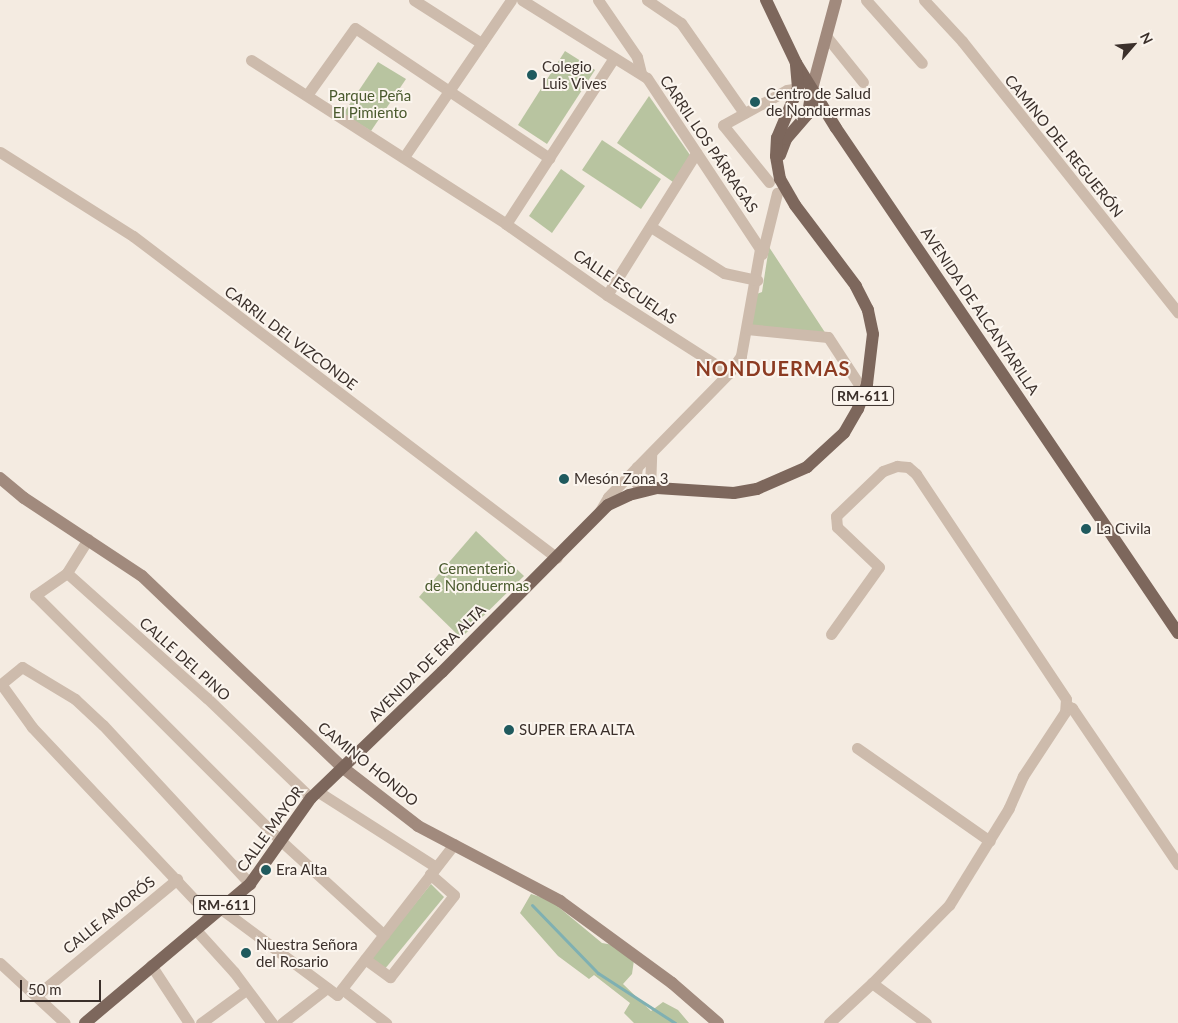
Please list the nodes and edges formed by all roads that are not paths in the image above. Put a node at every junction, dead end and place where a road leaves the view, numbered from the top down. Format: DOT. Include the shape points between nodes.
graph roads {
  1 [pos="414,0"];
  2 [pos="511,0"];
  3 [pos="522,0"];
  4 [pos="598,0"];
  5 [pos="647,0"];
  6 [pos="766,0"];
  7 [pos="836,0"];
  8 [pos="866,0"];
  9 [pos="924,0"];
  10 [pos="826,36"];
  11 [pos="481,43"];
  12 [pos="614,58"];
  13 [pos="251,60"];
  14 [pos="922,62"];
  15 [pos="796,63"];
  16 [pos="641,73"];
  17 [pos="863,82"];
  18 [pos="798,88"];
  19 [pos="812,89"];
  20 [pos="449,91"];
  21 [pos="307,95"];
  22 [pos="791,104"];
  23 [pos="744,112"];
  24 [pos="805,119"];
  25 [pos="836,128"];
  26 [pos="0,152"];
  27 [pos="696,152"];
  28 [pos="404,157"];
  29 [pos="549,158"];
  30 [pos="779,170"];
  31 [pos="770,182"];
  32 [pos="777,193"];
  33 [pos="506,224"];
  34 [pos="651,227"];
  35 [pos="761,258"];
  36 [pos="757,280"];
  37 [pos="607,295"];
  38 [pos="1178,313"];
  39 [pos="747,329"];
  40 [pos="729,373"];
  41 [pos="858,383"];
  42 [pos="651,454"];
  43 [pos="637,467"];
  44 [pos="0,478"];
  45 [pos="646,490"];
  46 [pos="599,513"];
  47 [pos="88,539"];
  48 [pos="557,558"];
  49 [pos="67,573"];
  50 [pos="1178,633"];
  51 [pos="831,634"];
  52 [pos="1066,705"];
  53 [pos="857,748"];
  54 [pos="342,767"];
  55 [pos="314,794"];
  56 [pos="280,840"];
  57 [pos="990,841"];
  58 [pos="454,844"];
  59 [pos="1178,864"];
  60 [pos="433,870"];
  61 [pos="177,879"];
  62 [pos="250,884"];
  63 [pos="215,912"];
  64 [pos="195,928"];
  65 [pos="384,935"];
  66 [pos="365,959"];
  67 [pos="0,963"];
  68 [pos="151,965"];
  69 [pos="872,984"];
  70 [pos="327,988"];
  71 [pos="342,989"];
  72 [pos="246,990"];
  73 [pos="37,995"];
  74 [pos="65,1023"];
  75 [pos="85,1023"];
  76 [pos="189,1023"];
  77 [pos="201,1023"];
  78 [pos="272,1023"];
  79 [pos="282,1023"];
  80 [pos="386,1023"];
  81 [pos="718,1023"];
  82 [pos="829,1023"];
  83 [pos="926,1023"];
  1 -- 11 [label="street"];
  2 -- 11 [label="street"];
  3 -- 12 [label="street, CARRIL LOS PÁRRAGAS"];
  4 -- 16 [label="street" via="637,57"];
  5 -- 23 [label="street" via="682,23"];
  6 -- 15 [label="main road, AVENIDA DE ALCANTARILLA"];
  7 -- 10 [label="main road"];
  8 -- 14 [label="street"];
  9 -- 38 [label="street, CAMINO DEL REGUERÓN" via="962,42"];
  10 -- 17 [label="street"];
  10 -- 19 [label="main road"];
  11 -- 20 [label="street"];
  12 -- 16 [label="street, CARRIL LOS PÁRRAGAS"];
  12 -- 29 [label="street"];
  13 -- 21 [label="street, CALLE ESCUELAS"];
  15 -- 18 [label="main road, AVENIDA DE ERA ALTA / RM-611"];
  15 -- 19 [label="main road, AVENIDA DE ALCANTARILLA"];
  16 -- 27 [label="street, CARRIL LOS PÁRRAGAS"];
  18 -- 22 [label="main road, AVENIDA DE ERA ALTA / RM-611"];
  18 -- 23 [label="street" via="787,90"];
  19 -- 22 [label="main road"];
  19 -- 24 [label="main road"];
  19 -- 25 [label="main road, AVENIDA DE ALCANTARILLA"];
  20 -- 21 [label="street" via="355,28"];
  20 -- 28 [label="street"];
  20 -- 29 [label="street"];
  21 -- 28 [label="street, CALLE ESCUELAS"];
  22 -- 24 [label="street" via="794,116"];
  22 -- 30 [label="main road, AVENIDA DE ERA ALTA / RM-611" via="777,138"];
  23 -- 31 [label="street" via="723,125"];
  24 -- 25 [label="main road" via="819,118"];
  24 -- 30 [label="main road" via="786,139"];
  25 -- 50 [label="main road, AVENIDA DE ALCANTARILLA"];
  26 -- 48 [label="street, CARRIL DEL VIZCONDE" via="133,236"];
  27 -- 34 [label="street"];
  27 -- 35 [label="street, CARRIL LOS PÁRRAGAS" via="758,242"];
  28 -- 33 [label="street, CALLE ESCUELAS"];
  29 -- 33 [label="street"];
  30 -- 45 [label="main road, AVENIDA DE ERA ALTA / RM-611" via="785,190 852,279 868,310 874,349 858,409 844,433 824,454 772,484 734,493"];
  32 -- 35 [label="street"];
  33 -- 37 [label="street, CALLE ESCUELAS"];
  34 -- 36 [label="street" via="724,272"];
  34 -- 37 [label="street"];
  35 -- 36 [label="street, CARRIL LOS PÁRRAGAS"];
  36 -- 39 [label="street, CARRIL LOS PÁRRAGAS"];
  37 -- 40 [label="street, CALLE ESCUELAS"];
  39 -- 40 [label="street, CARRIL LOS PÁRRAGAS" via="741,356"];
  39 -- 41 [label="street" via="828,337"];
  40 -- 42 [label="street, CARRIL LOS PÁRRAGAS"];
  42 -- 43 [label="street, CARRIL LOS PÁRRAGAS"];
  42 -- 45 [label="street"];
  43 -- 45 [label="street" via="635,480"];
  43 -- 46 [label="street, CARRIL LOS PÁRRAGAS" via="608,498"];
  44 -- 47 [label="main road, CAMINO HONDO" via="24,498"];
  45 -- 46 [label="main road, AVENIDA DE ERA ALTA / RM-611" via="616,500"];
  46 -- 48 [label="main road, AVENIDA DE ERA ALTA / RM-611"];
  47 -- 49 [label="street"];
  47 -- 54 [label="main road, CAMINO HONDO" via="142,576"];
  48 -- 54 [label="main road, AVENIDA DE ERA ALTA / RM-611"];
  49 -- 55 [label="street, CALLE DEL PINO"];
  49 -- 56 [label="street" via="35,595"];
  51 -- 52 [label="street" via="879,567 837,527 836,516 883,471 891,466 908,468 916,474 1062,689"];
  52 -- 57 [label="street" via="1059,723 1022,776"];
  52 -- 59 [label="street" via="1072,708"];
  53 -- 57 [label="street"];
  54 -- 55 [label="main road, CALLE MAYOR / RM-611"];
  54 -- 58 [label="main road, CAMINO HONDO" via="418,826"];
  55 -- 56 [label="main road, CALLE MAYOR / RM-611"];
  55 -- 60 [label="street, CALLE DEL PINO"];
  56 -- 62 [label="main road, CALLE MAYOR / RM-611"];
  56 -- 65 [label="street"];
  57 -- 69 [label="street" via="949,905"];
  58 -- 60 [label="street"];
  58 -- 81 [label="main road, CAMINO HONDO" via="560,901 672,983"];
  60 -- 65 [label="street"];
  60 -- 66 [label="street, CALLE DEL PINO" via="454,895 390,977"];
  61 -- 62 [label="street" via="27,721 1,684 22,667 75,699"];
  61 -- 63 [label="street"];
  61 -- 73 [label="street, CALLE AMORÓS"];
  62 -- 63 [label="main road, CALLE MAYOR / RM-611"];
  63 -- 64 [label="main road, CALLE MAYOR / RM-611"];
  63 -- 70 [label="street"];
  64 -- 68 [label="main road, CALLE MAYOR / RM-611"];
  64 -- 72 [label="street"];
  65 -- 66 [label="street"];
  66 -- 71 [label="street"];
  67 -- 73 [label="street"];
  68 -- 75 [label="main road, CALLE MAYOR / RM-611"];
  68 -- 76 [label="street"];
  69 -- 82 [label="street"];
  69 -- 83 [label="street"];
  70 -- 71 [label="street" via="337,995"];
  70 -- 79 [label="street"];
  71 -- 80 [label="street"];
  72 -- 77 [label="street"];
  72 -- 78 [label="street"];
  73 -- 74 [label="street"];
}
